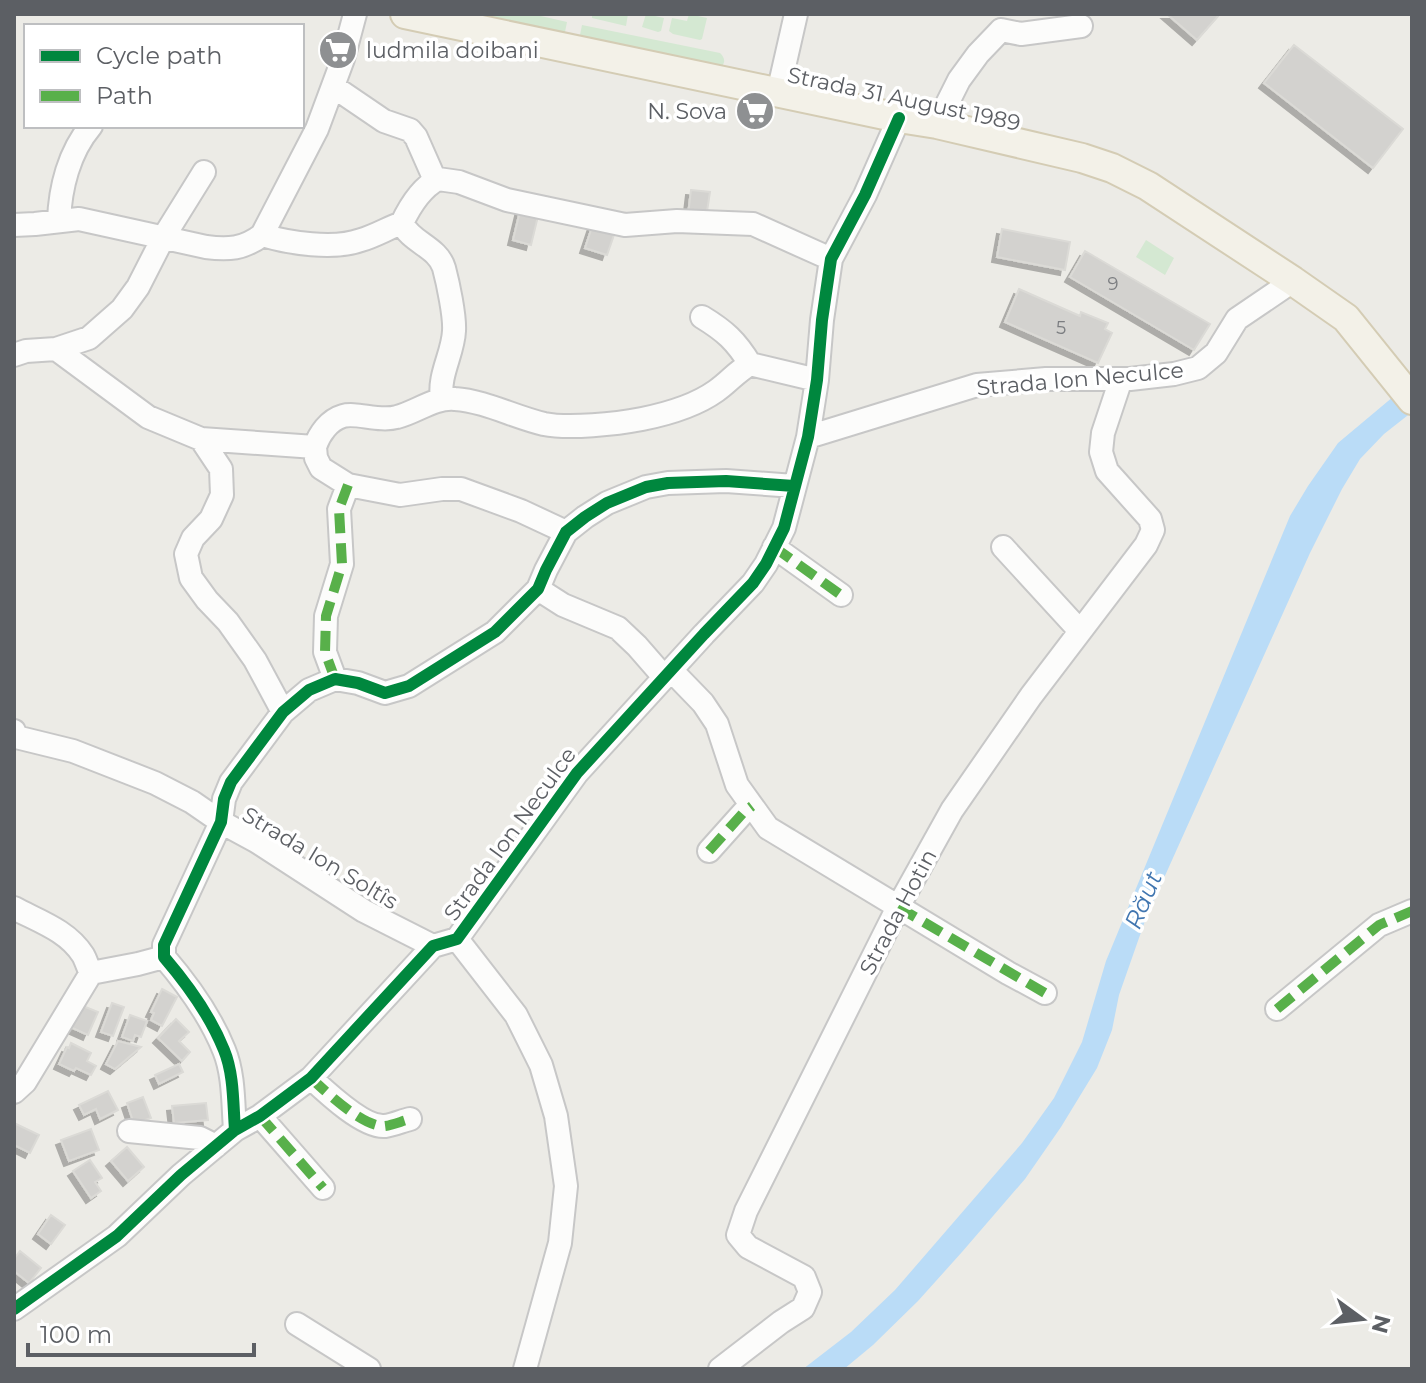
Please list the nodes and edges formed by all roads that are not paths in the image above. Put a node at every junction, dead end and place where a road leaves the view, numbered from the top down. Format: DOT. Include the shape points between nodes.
graph roads {
  1 [pos="355,14"];
  2 [pos="405,14"];
  3 [pos="796,14"];
  4 [pos="440,18"];
  5 [pos="999,22"];
  6 [pos="1081,26"];
  7 [pos="334,87"];
  8 [pos="778,93"];
  9 [pos="899,118"];
  10 [pos="937,124"];
  11 [pos="90,128"];
  12 [pos="204,172"];
  13 [pos="435,180"];
  14 [pos="59,221"];
  15 [pos="402,223"];
  16 [pos="14,225"];
  17 [pos="262,235"];
  18 [pos="163,238"];
  19 [pos="831,259"];
  20 [pos="1293,281"];
  21 [pos="702,317"];
  22 [pos="56,349"];
  23 [pos="14,355"];
  24 [pos="750,364"];
  25 [pos="1121,379"];
  26 [pos="817,380"];
  27 [pos="442,399"];
  28 [pos="1412,400"];
  29 [pos="808,437"];
  30 [pos="201,439"];
  31 [pos="315,447"];
  32 [pos="348,485"];
  33 [pos="794,486"];
  34 [pos="566,532"];
  35 [pos="774,547"];
  36 [pos="1003,547"];
  37 [pos="538,589"];
  38 [pos="841,595"];
  39 [pos="1080,631"];
  40 [pos="668,674"];
  41 [pos="335,679"];
  42 [pos="283,712"];
  43 [pos="15,737"];
  44 [pos="752,806"];
  45 [pos="221,822"];
  46 [pos="709,851"];
  47 [pos="898,907"];
  48 [pos="14,908"];
  49 [pos="1412,911"];
  50 [pos="457,939"];
  51 [pos="433,946"];
  52 [pos="164,957"];
  53 [pos="91,973"];
  54 [pos="1045,993"];
  55 [pos="1277,1009"];
  56 [pos="311,1078"];
  57 [pos="14,1092"];
  58 [pos="260,1116"];
  59 [pos="410,1119"];
  60 [pos="235,1130"];
  61 [pos="129,1131"];
  62 [pos="216,1146"];
  63 [pos="323,1188"];
  64 [pos="14,1309"];
  65 [pos="297,1324"];
  66 [pos="369,1369"];
  67 [pos="525,1369"];
  68 [pos="720,1369"];
  1 -- 7 [label="street"];
  2 -- 4 [label="main road, Strada 31 August 1989"];
  3 -- 8 [label="street, Strada 31 August 1989"];
  4 -- 8 [label="main road, Strada 31 August 1989"];
  5 -- 6 [label="street" via="1021,34"];
  5 -- 10 [label="street, Strada 31 August 1989" via="959,80"];
  7 -- 13 [label="street" via="384,121 410,130"];
  7 -- 17 [label="street"];
  8 -- 9 [label="main road, Strada 31 August 1989"];
  9 -- 10 [label="main road, Strada 31 August 1989"];
  9 -- 19 [label="street"];
  10 -- 20 [label="main road, Strada 31 August 1989" via="1112,168"];
  11 -- 14 [label="street" via="64,180"];
  12 -- 18 [label="street"];
  13 -- 15 [label="street"];
  13 -- 19 [label="street" via="625,225 753,224"];
  14 -- 16 [label="street"];
  14 -- 18 [label="street" via="79,219"];
  15 -- 17 [label="street" via="348,244"];
  15 -- 27 [label="street" via="443,264 454,331"];
  17 -- 18 [label="street" via="227,250"];
  18 -- 22 [label="street" via="122,309 89,338"];
  19 -- 26 [label="street"];
  20 -- 25 [label="street, Strada Ion Neculce" via="1237,319 1216,353 1198,368"];
  20 -- 28 [label="main road, Strada 31 August 1989" via="1353,326"];
  21 -- 24 [label="street" via="739,345"];
  22 -- 23 [label="street"];
  22 -- 30 [label="street" via="148,417"];
  24 -- 26 [label="street"];
  24 -- 27 [label="street" via="690,405 616,422 547,424"];
  25 -- 29 [label="street, Strada Ion Neculce" via="977,385"];
  25 -- 39 [label="street, Strada Hotin" via="1101,452 1107,471 1150,519 1153,530"];
  26 -- 29 [label="street"];
  27 -- 31 [label="street" via="379,420 344,415 328,425"];
  29 -- 33 [label="street, Strada Ion Neculce"];
  30 -- 31 [label="street"];
  30 -- 42 [label="street" via="221,469 222,495 186,554 191,578 255,660"];
  31 -- 32 [label="street" via="321,468"];
  32 -- 34 [label="street" via="400,495 461,489"];
  32 -- 41 [label="street" via="339,509 342,564 326,616 325,652"];
  33 -- 34 [label="street" via="726,481 646,487 607,503"];
  33 -- 35 [label="street, Strada Ion Neculce"];
  34 -- 37 [label="street"];
  35 -- 38 [label="street"];
  35 -- 40 [label="street, Strada Ion Neculce" via="753,583"];
  36 -- 39 [label="street"];
  37 -- 40 [label="street" via="618,628"];
  37 -- 41 [label="street" via="495,632 409,686 385,693"];
  39 -- 47 [label="street, Strada Hotin" via="952,810"];
  40 -- 44 [label="street" via="703,703 717,724 737,785"];
  40 -- 50 [label="street, Strada Ion Neculce" via="577,773"];
  41 -- 42 [label="street" via="309,690"];
  42 -- 45 [label="street" via="231,782"];
  43 -- 45 [label="street, Strada Ion Soltîs" via="73,751 155,783"];
  44 -- 46 [label="street"];
  44 -- 47 [label="street" via="768,828"];
  45 -- 51 [label="street, Strada Ion Soltîs" via="364,911"];
  45 -- 52 [label="street" via="167,935"];
  47 -- 54 [label="street"];
  47 -- 68 [label="street, Strada Hotin" via="738,1235 748,1247 804,1277 810,1292 803,1308"];
  48 -- 53 [label="street" via="64,935"];
  49 -- 55 [label="street" via="1379,925"];
  50 -- 51 [label="street, Strada Ion Neculce"];
  50 -- 67 [label="street" via="516,1015 541,1065 556,1116 566,1186 560,1243"];
  51 -- 56 [label="street, Strada Ion Neculce"];
  52 -- 53 [label="street"];
  52 -- 60 [label="street" via="190,988 225,1052"];
  53 -- 57 [label="street"];
  56 -- 58 [label="street, Strada Ion Neculce"];
  56 -- 59 [label="street" via="361,1118 383,1126"];
  58 -- 60 [label="street, Strada Ion Neculce"];
  58 -- 63 [label="street"];
  60 -- 62 [label="street, Strada Ion Neculce"];
  61 -- 62 [label="street" via="200,1138"];
  62 -- 64 [label="street, Strada Ion Neculce" via="117,1236"];
  65 -- 66 [label="street"];
}
